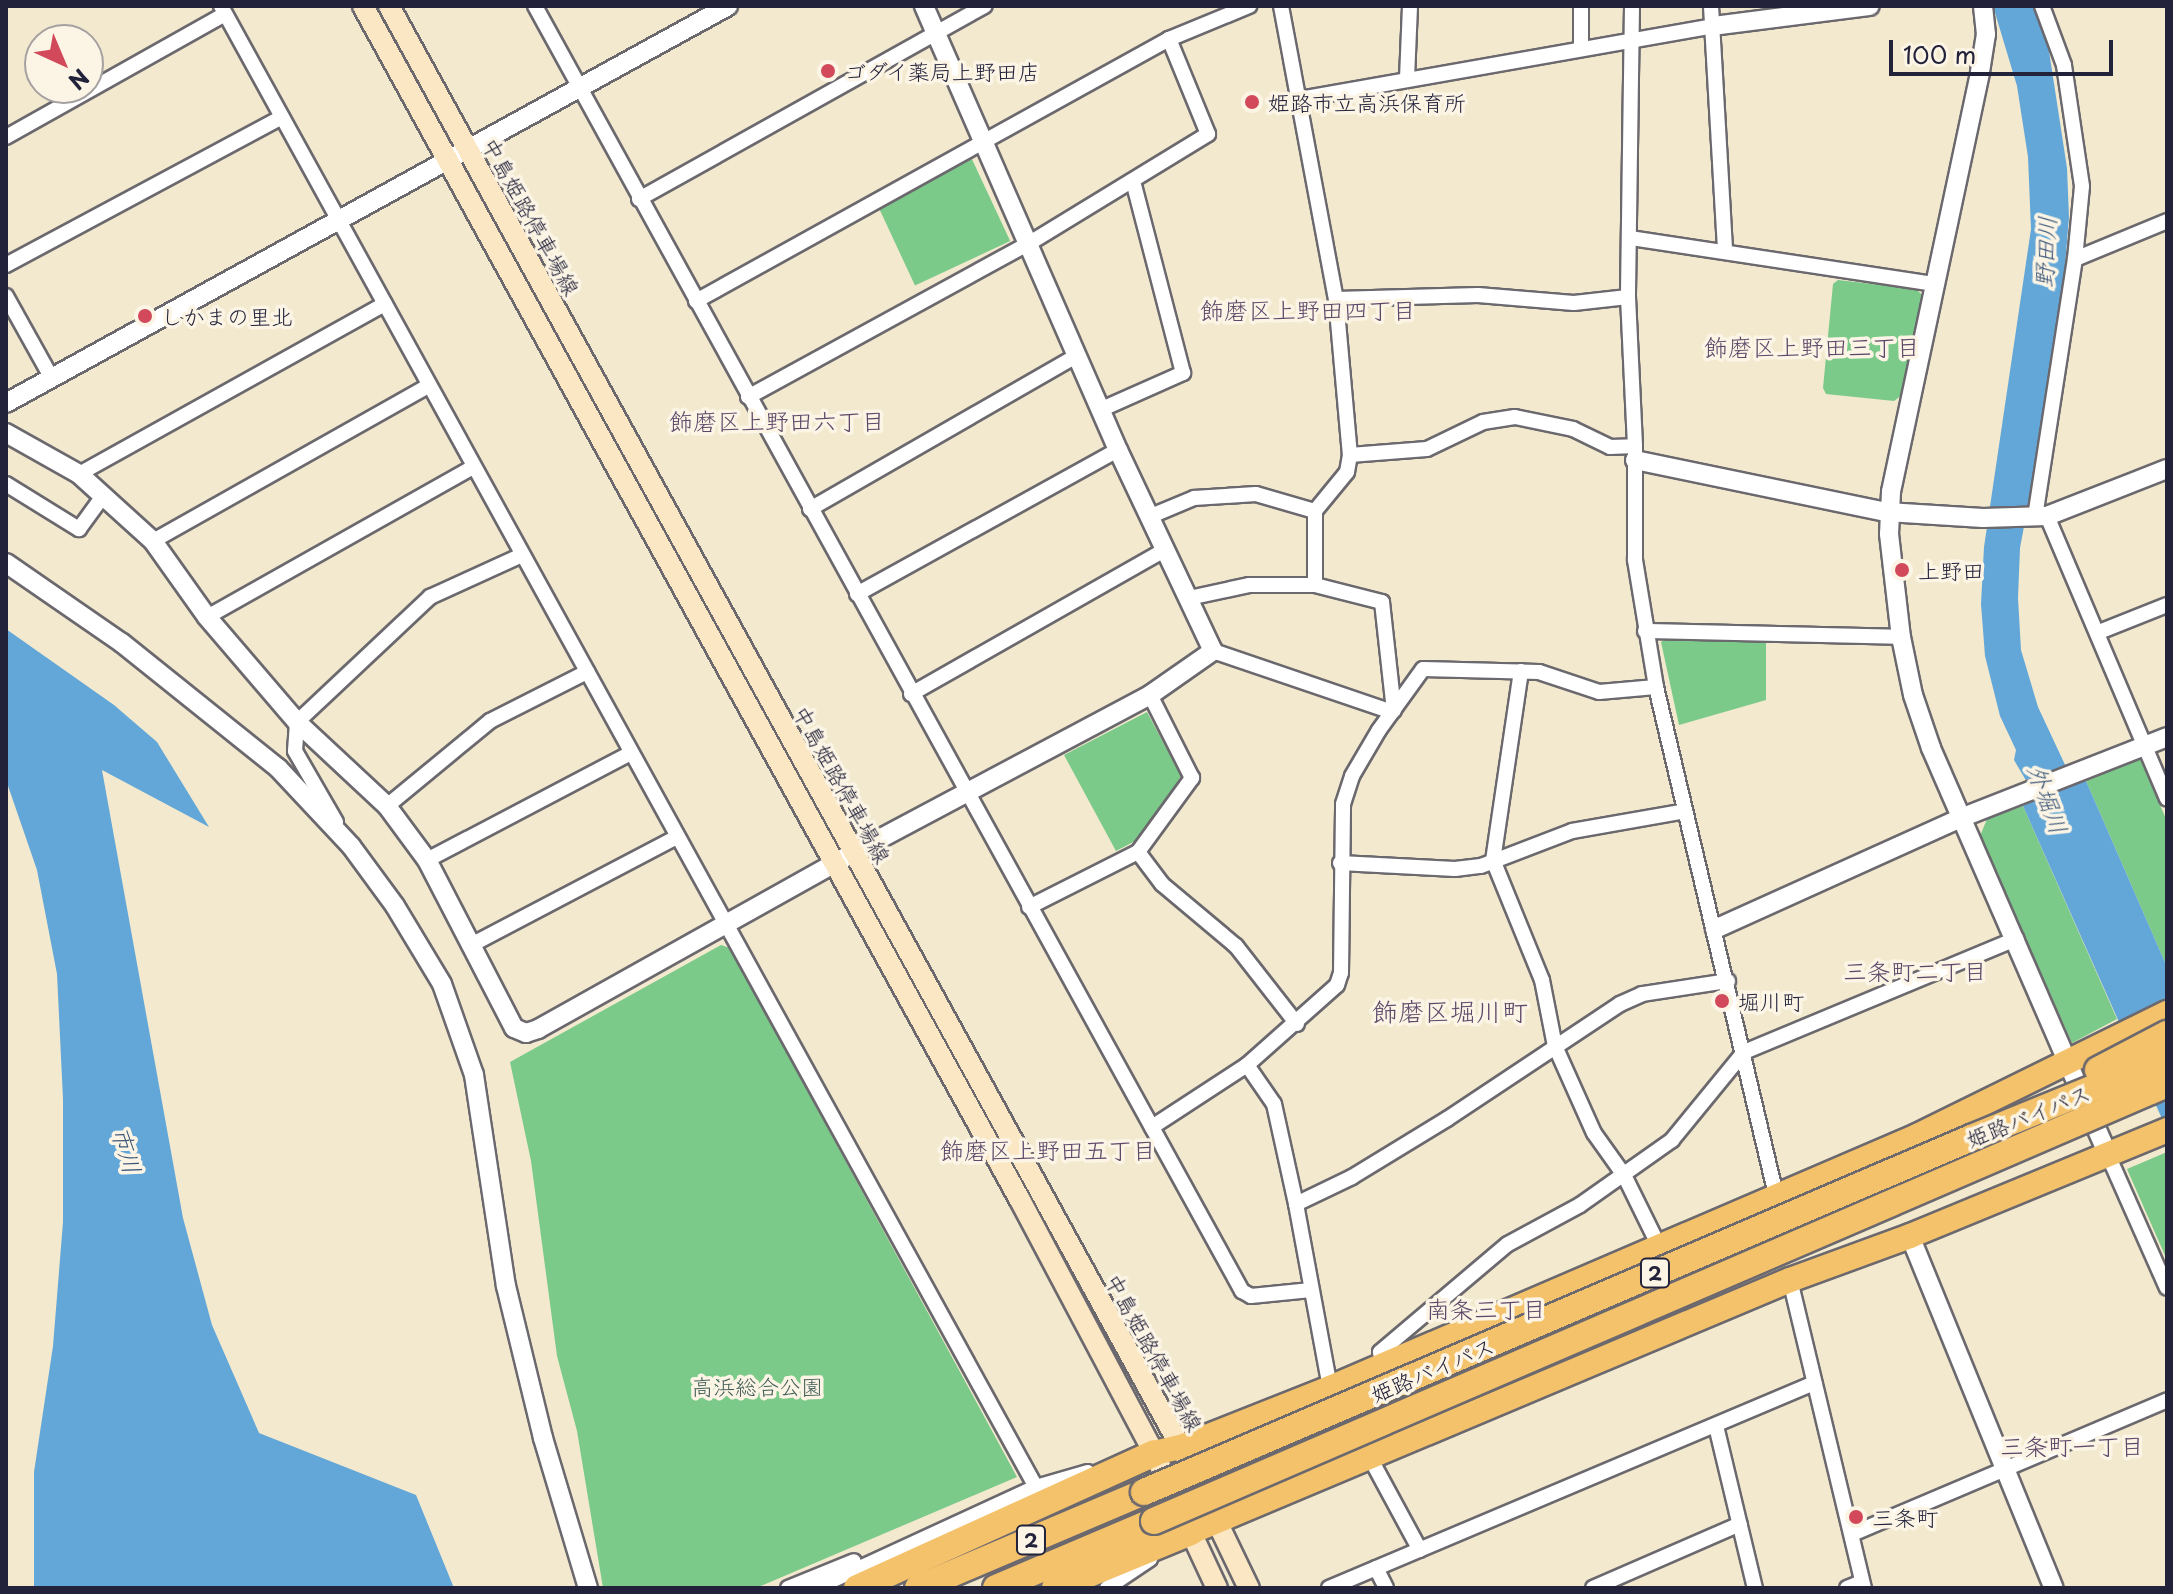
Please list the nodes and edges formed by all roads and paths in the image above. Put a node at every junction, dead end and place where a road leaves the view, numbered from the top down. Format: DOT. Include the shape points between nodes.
graph roads {
  1 [pos="363,6"];
  2 [pos="389,6"];
  3 [pos="535,6"];
  4 [pos="728,6"];
  5 [pos="924,6"];
  6 [pos="985,6"];
  7 [pos="1249,6"];
  8 [pos="1281,6"];
  9 [pos="1410,6"];
  10 [pos="1581,6"];
  11 [pos="1632,6"];
  12 [pos="1711,6"];
  13 [pos="1870,6"];
  14 [pos="1983,6"];
  15 [pos="2042,6"];
  16 [pos="223,10"];
  17 [pos="1713,26"];
  18 [pos="934,34"];
  19 [pos="1169,39"];
  20 [pos="1632,40"];
  21 [pos="1581,48"];
  22 [pos="1407,78"];
  23 [pos="578,86"];
  24 [pos="1300,99"];
  25 [pos="282,117"];
  26 [pos="6,137"];
  27 [pos="981,143"];
  28 [pos="467,148"];
  29 [pos="447,160"];
  30 [pos="1133,181"];
  31 [pos="639,199"];
  32 [pos="338,220"];
  33 [pos="2167,221"];
  34 [pos="1630,238"];
  35 [pos="1028,244"];
  36 [pos="1725,250"];
  37 [pos="2075,259"];
  38 [pos="6,265"];
  39 [pos="1935,284"];
  40 [pos="6,296"];
  41 [pos="1628,297"];
  42 [pos="1336,299"];
  43 [pos="696,301"];
  44 [pos="385,304"];
  45 [pos="1078,355"];
  46 [pos="51,377"];
  47 [pos="428,386"];
  48 [pos="748,397"];
  49 [pos="6,403"];
  50 [pos="1102,409"];
  51 [pos="6,433"];
  52 [pos="1118,450"];
  53 [pos="1635,453"];
  54 [pos="1350,455"];
  55 [pos="473,467"];
  56 [pos="2167,469"];
  57 [pos="79,474"];
  58 [pos="6,484"];
  59 [pos="103,496"];
  60 [pos="810,509"];
  61 [pos="1315,511"];
  62 [pos="1887,512"];
  63 [pos="1151,516"];
  64 [pos="2041,516"];
  65 [pos="153,541"];
  66 [pos="1166,549"];
  67 [pos="522,555"];
  68 [pos="6,563"];
  69 [pos="1315,585"];
  70 [pos="857,594"];
  71 [pos="1189,598"];
  72 [pos="2167,605"];
  73 [pos="207,617"];
  74 [pos="1645,631"];
  75 [pos="2099,632"];
  76 [pos="1901,637"];
  77 [pos="1213,651"];
  78 [pos="1521,671"];
  79 [pos="587,672"];
  80 [pos="1656,687"];
  81 [pos="911,694"];
  82 [pos="1150,695"];
  83 [pos="1393,711"];
  84 [pos="297,722"];
  85 [pos="2167,737"];
  86 [pos="2143,746"];
  87 [pos="631,753"];
  88 [pos="965,794"];
  89 [pos="2167,799"];
  90 [pos="387,806"];
  91 [pos="1685,811"];
  92 [pos="1963,817"];
  93 [pos="677,837"];
  94 [pos="351,846"];
  95 [pos="1138,852"];
  96 [pos="853,853"];
  97 [pos="427,860"];
  98 [pos="1493,860"];
  99 [pos="1340,863"];
  100 [pos="833,867"];
  101 [pos="1029,907"];
  102 [pos="726,925"];
  103 [pos="1715,929"];
  104 [pos="2016,939"];
  105 [pos="473,944"];
  106 [pos="1728,981"];
  107 [pos="2167,1013"];
  108 [pos="1297,1024"];
  109 [pos="2167,1034"];
  110 [pos="1555,1046"];
  111 [pos="1744,1052"];
  112 [pos="2081,1057"];
  113 [pos="2167,1058"];
  114 [pos="1247,1065"];
  115 [pos="2167,1084"];
  116 [pos="2167,1103"];
  117 [pos="2075,1123"];
  118 [pos="1152,1127"];
  119 [pos="2167,1130"];
  120 [pos="1971,1138"];
  121 [pos="2108,1155"];
  122 [pos="1624,1175"];
  123 [pos="1776,1195"];
  124 [pos="1296,1204"];
  125 [pos="1910,1236"];
  126 [pos="1659,1246"];
  127 [pos="1790,1280"];
  128 [pos="2167,1288"];
  129 [pos="1311,1290"];
  130 [pos="1383,1365"];
  131 [pos="1814,1383"];
  132 [pos="1330,1388"];
  133 [pos="2167,1400"];
  134 [pos="1716,1426"];
  135 [pos="1181,1447"];
  136 [pos="1154,1453"];
  137 [pos="1368,1454"];
  138 [pos="2005,1470"];
  139 [pos="1036,1487"];
  140 [pos="1218,1519"];
  141 [pos="963,1523"];
  142 [pos="1740,1524"];
  143 [pos="1191,1532"];
  144 [pos="1852,1534"];
  145 [pos="1420,1550"];
  146 [pos="1376,1568"];
  147 [pos="1863,1585"];
  148 [pos="588,1588"];
  149 [pos="788,1588"];
  150 [pos="816,1588"];
  151 [pos="857,1588"];
  152 [pos="918,1588"];
  153 [pos="996,1588"];
  154 [pos="1055,1588"];
  155 [pos="1107,1588"];
  156 [pos="1217,1588"];
  157 [pos="1249,1588"];
  158 [pos="1329,1588"];
  159 [pos="1386,1588"];
  160 [pos="1593,1588"];
  161 [pos="1755,1588"];
  162 [pos="1847,1588"];
  163 [pos="2054,1588"];
  1 -- 29 [label="main road"];
  2 -- 28 [label="main road, 中島姫路停車場線"];
  3 -- 23 [label="street"];
  4 -- 23 [label="street"];
  5 -- 18 [label="street"];
  6 -- 18 [label="street"];
  7 -- 19 [label="street"];
  8 -- 24 [label="street"];
  9 -- 22 [label="street"];
  10 -- 21 [label="street"];
  11 -- 20 [label="street"];
  12 -- 17 [label="street"];
  13 -- 17 [label="street"];
  14 -- 39 [label="street" via="1986,34 1980,73"];
  15 -- 37 [label="street" via="2064,65 2082,186"];
  16 -- 25 [label="street"];
  16 -- 26 [label="street"];
  17 -- 20 [label="street"];
  17 -- 36 [label="street"];
  18 -- 27 [label="street"];
  18 -- 31 [label="street"];
  19 -- 27 [label="street"];
  19 -- 30 [label="street" via="1208,134"];
  20 -- 21 [label="street"];
  20 -- 34 [label="street"];
  21 -- 22 [label="street"];
  22 -- 24 [label="street"];
  23 -- 28 [label="street"];
  23 -- 31 [label="street"];
  24 -- 42 [label="street"];
  25 -- 32 [label="street"];
  25 -- 38 [label="street"];
  27 -- 35 [label="street"];
  27 -- 43 [label="street"];
  28 -- 29 [label="street"];
  28 -- 96 [label="main road, 中島姫路停車場線"];
  29 -- 32 [label="street"];
  29 -- 100 [label="main road"];
  30 -- 35 [label="street"];
  30 -- 50 [label="street" via="1183,373"];
  31 -- 43 [label="street"];
  32 -- 44 [label="street"];
  32 -- 46 [label="street"];
  33 -- 37 [label="street"];
  34 -- 36 [label="street"];
  34 -- 41 [label="street"];
  35 -- 45 [label="street"];
  35 -- 48 [label="street"];
  36 -- 39 [label="street"];
  37 -- 64 [label="street"];
  39 -- 62 [label="street"];
  40 -- 46 [label="street"];
  41 -- 42 [label="street" via="1574,303 1478,295"];
  41 -- 53 [label="street"];
  42 -- 54 [label="street"];
  43 -- 48 [label="street"];
  44 -- 47 [label="street"];
  44 -- 57 [label="street"];
  45 -- 50 [label="street"];
  45 -- 60 [label="street"];
  46 -- 49 [label="street"];
  47 -- 55 [label="street"];
  47 -- 65 [label="street"];
  48 -- 60 [label="street"];
  50 -- 52 [label="street"];
  51 -- 57 [label="street"];
  52 -- 63 [label="street"];
  52 -- 70 [label="street"];
  53 -- 54 [label="street" via="1573,429 1515,417 1483,422 1427,449"];
  53 -- 62 [label="street"];
  53 -- 74 [label="street" via="1635,560"];
  54 -- 61 [label="street" via="1347,472"];
  55 -- 67 [label="street"];
  55 -- 73 [label="street"];
  56 -- 64 [label="street"];
  57 -- 59 [label="street"];
  58 -- 59 [label="street" via="79,529"];
  59 -- 65 [label="street"];
  60 -- 70 [label="street"];
  61 -- 63 [label="street" via="1256,494 1194,498"];
  61 -- 69 [label="street"];
  62 -- 64 [label="street"];
  62 -- 76 [label="street"];
  63 -- 66 [label="street"];
  64 -- 75 [label="street"];
  65 -- 73 [label="street"];
  66 -- 71 [label="street"];
  66 -- 81 [label="street"];
  67 -- 79 [label="street"];
  67 -- 84 [label="street" via="430,597"];
  68 -- 94 [label="street" via="122,643 278,768"];
  69 -- 71 [label="street" via="1249,585"];
  69 -- 83 [label="street" via="1382,602"];
  70 -- 81 [label="street"];
  71 -- 77 [label="street"];
  72 -- 75 [label="street"];
  73 -- 84 [label="street"];
  74 -- 76 [label="street"];
  74 -- 80 [label="street"];
  75 -- 86 [label="street"];
  76 -- 92 [label="street" via="1931,748"];
  77 -- 82 [label="street"];
  77 -- 83 [label="street"];
  78 -- 80 [label="street" via="1599,692"];
  78 -- 83 [label="street" via="1423,669"];
  78 -- 98 [label="street"];
  79 -- 87 [label="street"];
  79 -- 90 [label="street" via="490,721"];
  80 -- 91 [label="street"];
  81 -- 88 [label="street"];
  82 -- 88 [label="street"];
  82 -- 95 [label="street" via="1192,778"];
  83 -- 99 [label="street" via="1352,776 1343,804"];
  84 -- 90 [label="street"];
  84 -- 94 [label="street" via="295,751"];
  85 -- 86 [label="street"];
  86 -- 89 [label="street"];
  86 -- 92 [label="street"];
  87 -- 93 [label="street"];
  87 -- 97 [label="street"];
  88 -- 96 [label="street"];
  88 -- 101 [label="street"];
  90 -- 97 [label="street"];
  91 -- 98 [label="street" via="1572,831"];
  91 -- 103 [label="street"];
  92 -- 103 [label="street"];
  92 -- 104 [label="street"];
  93 -- 102 [label="street"];
  93 -- 105 [label="street"];
  94 -- 148 [label="street" via="442,984 474,1075 506,1286 543,1438"];
  95 -- 101 [label="street"];
  95 -- 108 [label="street" via="1162,884 1236,946"];
  96 -- 100 [label="street"];
  96 -- 135 [label="main road, 中島姫路停車場線"];
  97 -- 105 [label="street"];
  98 -- 99 [label="street" via="1455,869"];
  98 -- 110 [label="street" via="1542,980"];
  99 -- 108 [label="street" via="1341,973 1337,985"];
  100 -- 102 [label="street"];
  100 -- 136 [label="main road" via="1020,1200"];
  101 -- 118 [label="street"];
  102 -- 105 [label="street" via="526,1033 514,1028"];
  102 -- 139 [label="street"];
  103 -- 106 [label="street"];
  104 -- 111 [label="street"];
  104 -- 112 [label="street"];
  106 -- 110 [label="street" via="1642,994"];
  106 -- 111 [label="street"];
  107 -- 112 [label="highway"];
  108 -- 114 [label="street"];
  109 -- 120 [label="highway, bridge"];
  110 -- 122 [label="street" via="1594,1133"];
  110 -- 124 [label="street" via="1352,1177"];
  111 -- 122 [label="street" via="1672,1140"];
  111 -- 123 [label="street"];
  112 -- 121 [label="street"];
  112 -- 123 [label="highway" via="1917,1136"];
  113 -- 120 [label="highway, 姫路バイパス / 2, bridge"];
  114 -- 118 [label="street"];
  114 -- 124 [label="street" via="1274,1104"];
  115 -- 117 [label="highway, 姫路バイパス / 2, bridge"];
  116 -- 117 [label="highway" via="2119,1121"];
  117 -- 153 [label="highway, 姫路バイパス / 2, bridge"];
  118 -- 129 [label="street" via="1242,1291 1251,1296"];
  119 -- 121 [label="highway"];
  120 -- 152 [label="highway, 姫路バイパス / 2, bridge"];
  121 -- 125 [label="highway"];
  121 -- 128 [label="street"];
  122 -- 126 [label="street"];
  122 -- 130 [label="street" via="1508,1244 1380,1352"];
  123 -- 126 [label="highway"];
  124 -- 129 [label="street"];
  125 -- 127 [label="highway"];
  125 -- 138 [label="street"];
  126 -- 130 [label="highway"];
  127 -- 131 [label="street"];
  127 -- 137 [label="highway"];
  129 -- 132 [label="street"];
  130 -- 132 [label="highway"];
  131 -- 134 [label="street"];
  131 -- 144 [label="street"];
  132 -- 135 [label="highway"];
  133 -- 138 [label="street"];
  134 -- 142 [label="street"];
  134 -- 145 [label="street"];
  135 -- 136 [label="highway"];
  135 -- 140 [label="main road, 中島姫路停車場線"];
  136 -- 139 [label="street"];
  136 -- 143 [label="main road"];
  136 -- 151 [label="highway"];
  137 -- 140 [label="highway"];
  137 -- 145 [label="street"];
  138 -- 144 [label="street"];
  138 -- 163 [label="street"];
  139 -- 141 [label="street"];
  140 -- 143 [label="highway"];
  140 -- 157 [label="main road, 中島姫路停車場線"];
  141 -- 149 [label="street" via="928,1531"];
  141 -- 150 [label="street"];
  142 -- 160 [label="street"];
  142 -- 161 [label="street"];
  143 -- 154 [label="highway"];
  143 -- 155 [label="street"];
  143 -- 156 [label="main road"];
  144 -- 147 [label="street"];
  145 -- 146 [label="street"];
  146 -- 158 [label="street"];
  146 -- 159 [label="street"];
  147 -- 162 [label="street"];
}
